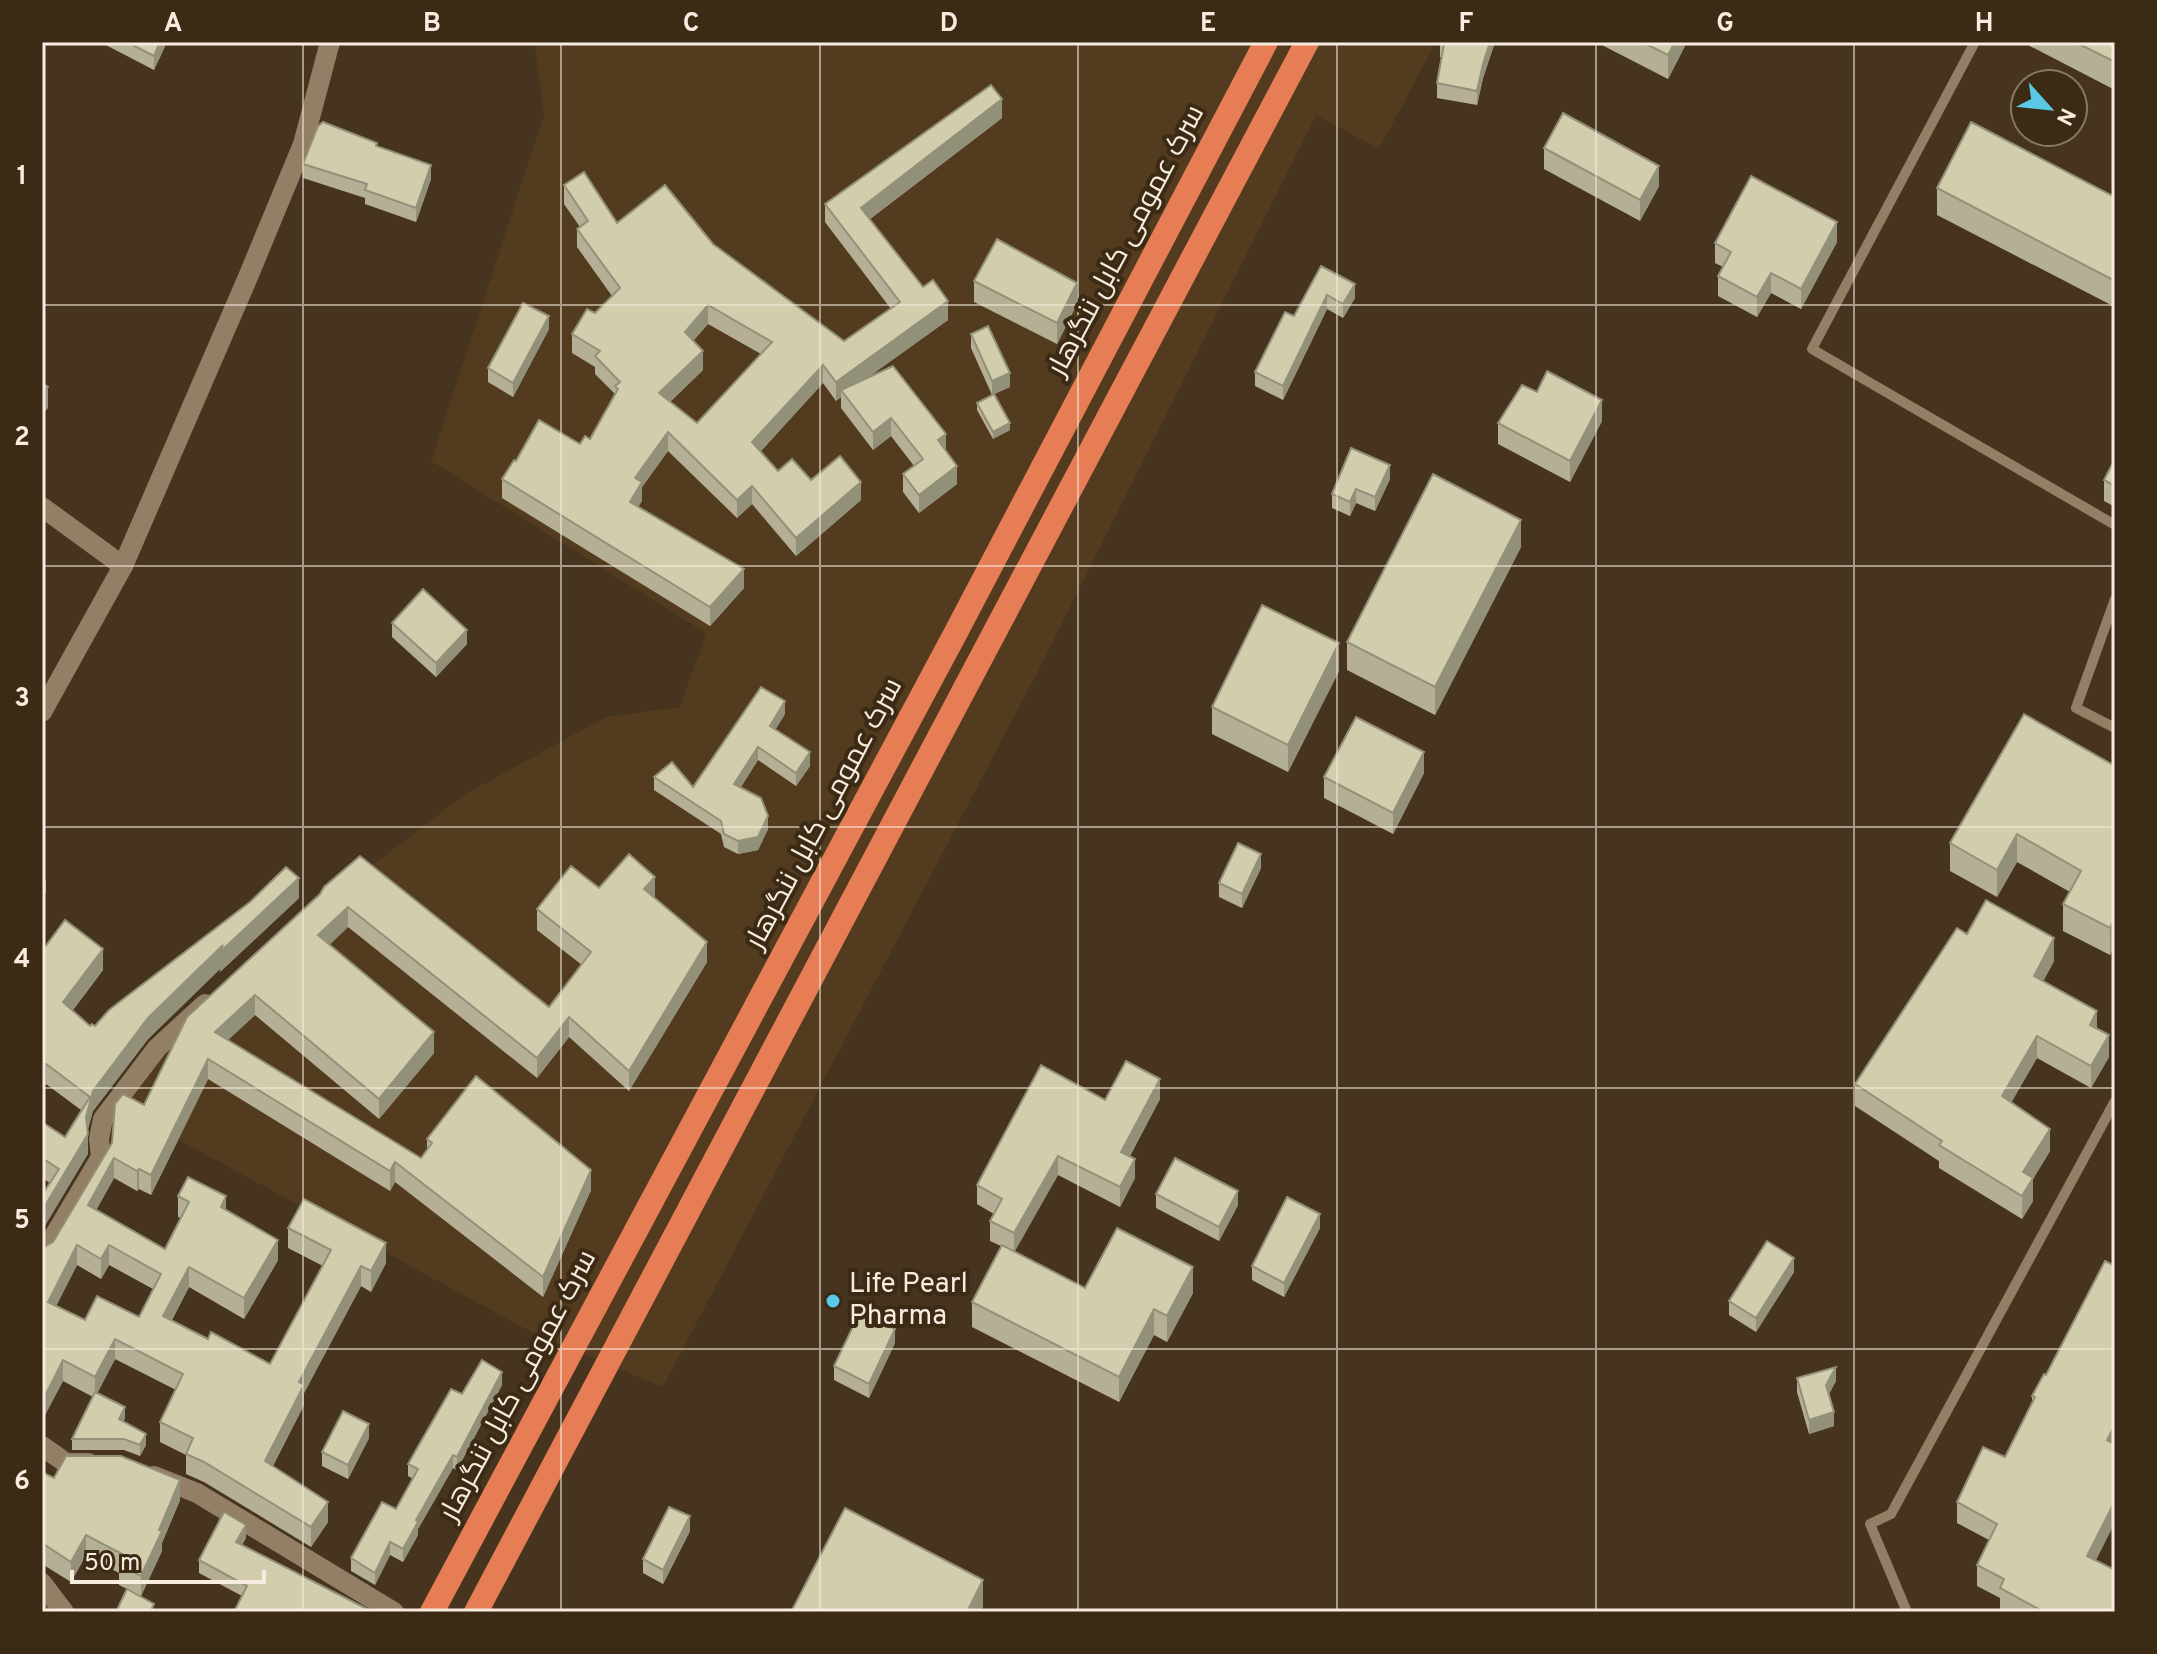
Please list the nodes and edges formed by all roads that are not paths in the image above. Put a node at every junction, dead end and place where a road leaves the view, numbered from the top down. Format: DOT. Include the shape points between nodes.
graph roads {
  1 [pos="330,42"];
  2 [pos="1266,42"];
  3 [pos="1307,42"];
  4 [pos="1975,42"];
  5 [pos="42,507"];
  6 [pos="2115,525"];
  7 [pos="123,566"];
  8 [pos="2115,599"];
  9 [pos="954,636"];
  10 [pos="985,652"];
  11 [pos="42,712"];
  12 [pos="2115,728"];
  13 [pos="223,986"];
  14 [pos="2115,1101"];
  15 [pos="675,1157"];
  16 [pos="709,1173"];
  17 [pos="42,1256"];
  18 [pos="42,1446"];
  19 [pos="110,1463"];
  20 [pos="139,1469"];
  21 [pos="42,1583"];
  22 [pos="64,1612"];
  23 [pos="394,1612"];
  24 [pos="432,1612"];
  25 [pos="476,1612"];
  26 [pos="1907,1612"];
  1 -- 7 [label="street" via="303,144"];
  2 -- 9 [label="highway, سرک عمومی کابل ننگرهار"];
  3 -- 10 [label="highway"];
  4 -- 6 [label="lane" via="1812,349"];
  5 -- 7 [label="street"];
  7 -- 11 [label="street"];
  8 -- 12 [label="lane" via="2076,708"];
  9 -- 10 [label="highway"];
  9 -- 15 [label="highway, سرک عمومی کابل ننگرهار"];
  10 -- 16 [label="highway"];
  13 -- 17 [label="street" via="157,1048 103,1119 101,1157"];
  14 -- 26 [label="lane" via="1891,1514 1870,1524"];
  15 -- 16 [label="highway"];
  15 -- 24 [label="highway, سرک عمومی کابل ننگرهار"];
  16 -- 25 [label="highway"];
  18 -- 19 [label="street" via="66,1463"];
  20 -- 23 [label="street" via="197,1493"];
  21 -- 22 [label="street"];
}
